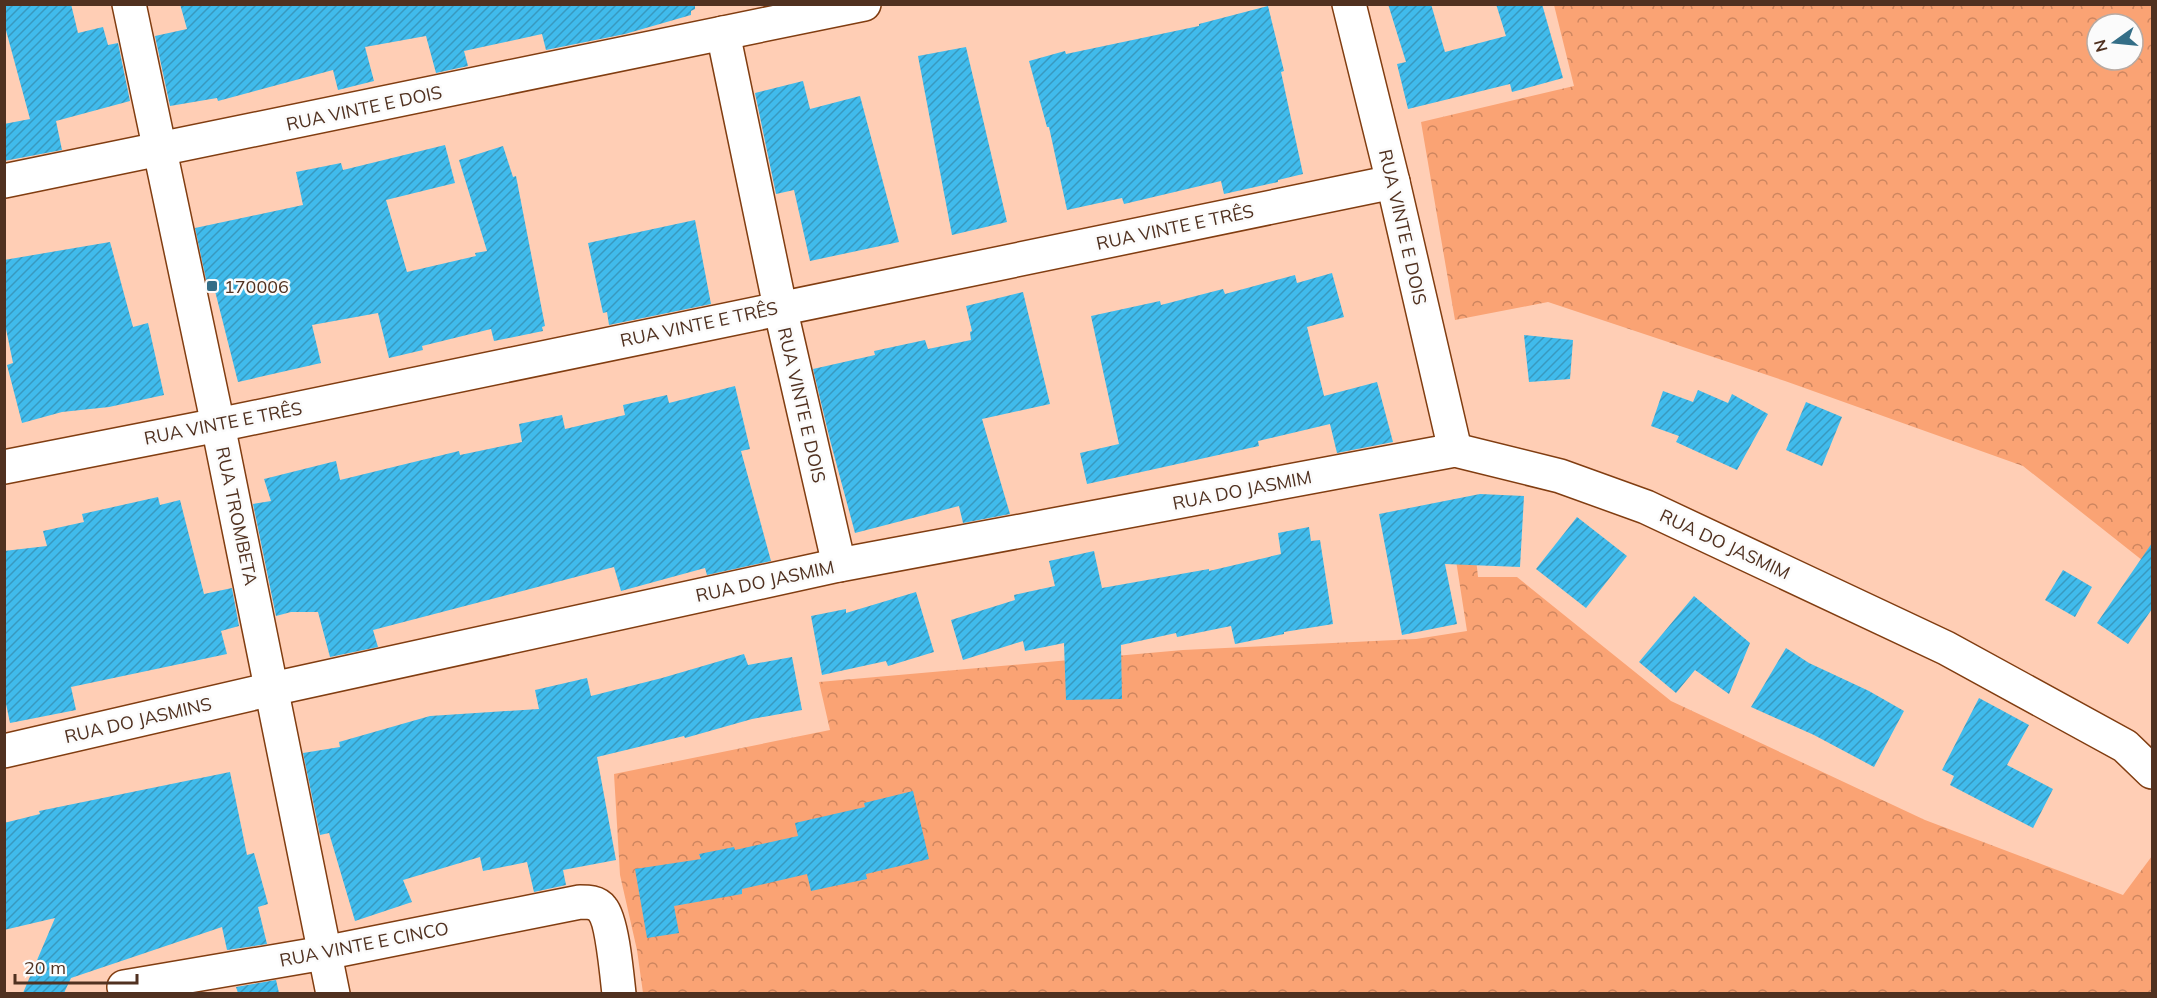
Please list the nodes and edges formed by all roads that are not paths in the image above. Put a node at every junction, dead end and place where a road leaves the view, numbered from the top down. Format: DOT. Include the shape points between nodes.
graph roads {
  1 [pos="129,4"];
  2 [pos="864,4"];
  3 [pos="1349,4"];
  4 [pos="723,33"];
  5 [pos="160,150"];
  6 [pos="4,181"];
  7 [pos="1393,182"];
  8 [pos="780,308"];
  9 [pos="218,425"];
  10 [pos="1455,450"];
  11 [pos="4,467"];
  12 [pos="839,565"];
  13 [pos="272,689"];
  14 [pos="4,750"];
  15 [pos="2152,772"];
  16 [pos="324,953"];
  17 [pos="124,987"];
  18 [pos="333,993"];
  19 [pos="619,993"];
  1 -- 5 [label="street, RUA TROMBETA"];
  2 -- 4 [label="street, RUA VINTE E DOIS"];
  3 -- 7 [label="street, RUA VINTE E DOIS"];
  4 -- 5 [label="street, RUA VINTE E DOIS"];
  4 -- 8 [label="street, RUA VINTE E DOIS"];
  5 -- 6 [label="street, RUA VINTE E DOIS"];
  5 -- 9 [label="street, RUA TROMBETA"];
  7 -- 8 [label="street, RUA VINTE E TRÊS"];
  7 -- 10 [label="street, RUA VINTE E DOIS"];
  8 -- 9 [label="street, RUA VINTE E TRÊS"];
  8 -- 12 [label="street, RUA VINTE E DOIS"];
  9 -- 11 [label="street, RUA VINTE E TRÊS"];
  9 -- 13 [label="street, RUA TROMBETA"];
  10 -- 12 [label="street, RUA DO JASMIM"];
  10 -- 15 [label="street, RUA DO JASMIM" via="1560,476 1646,507 1947,648 2125,746"];
  12 -- 13 [label="street, RUA DO JASMIM"];
  13 -- 14 [label="street, RUA DO JASMINS"];
  13 -- 16 [label="street, RUA TROMBETA"];
  16 -- 17 [label="street, RUA VINTE E CINCO"];
  16 -- 18 [label="street, RUA TROMBETA"];
  16 -- 19 [label="street, RUA VINTE E CINCO" via="580,902 592,903 602,908 608,921"];
}
